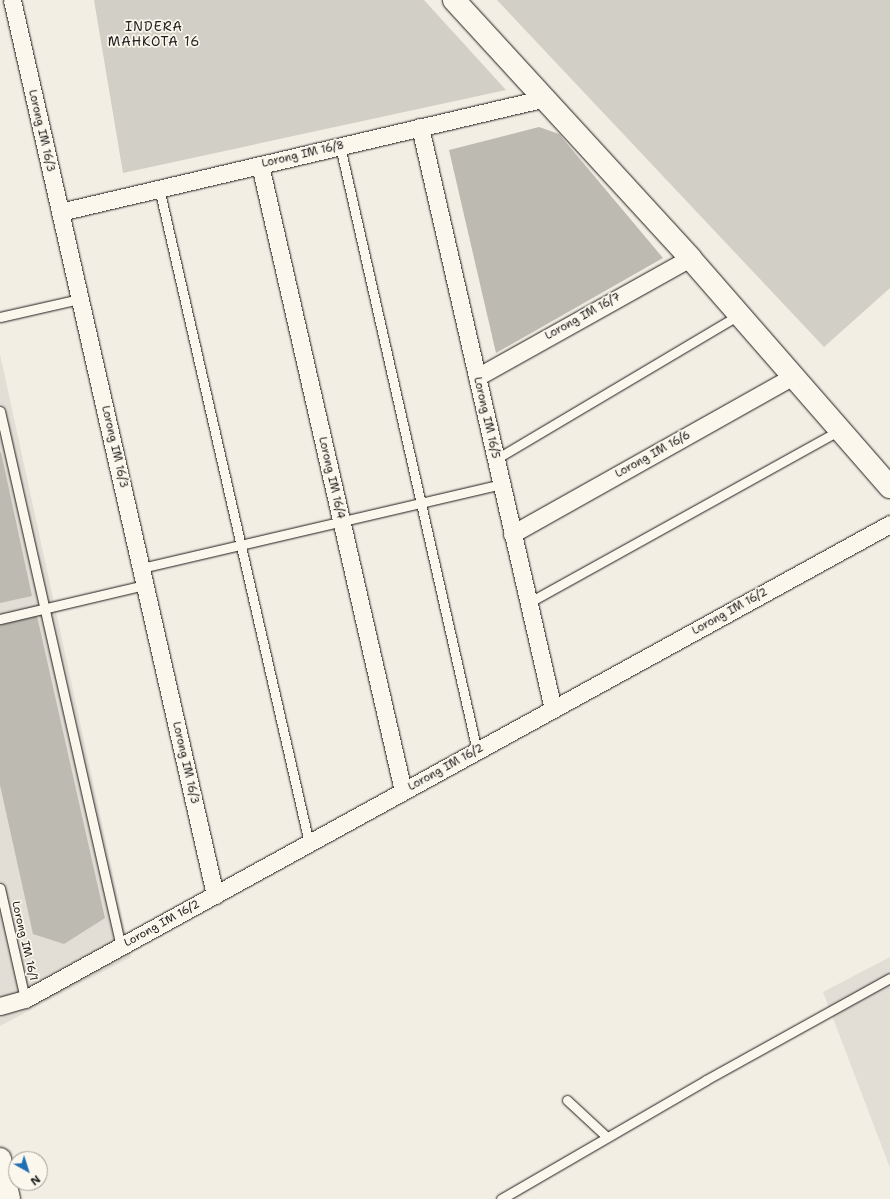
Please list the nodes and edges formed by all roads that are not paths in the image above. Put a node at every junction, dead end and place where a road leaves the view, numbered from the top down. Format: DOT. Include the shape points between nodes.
graph roads {
  1 [pos="12,0"];
  2 [pos="454,0"];
  3 [pos="546,98"];
  4 [pos="420,128"];
  5 [pos="340,146"];
  6 [pos="260,165"];
  7 [pos="159,188"];
  8 [pos="60,212"];
  9 [pos="690,258"];
  10 [pos="80,299"];
  11 [pos="739,316"];
  12 [pos="0,318"];
  13 [pos="794,376"];
  14 [pos="477,377"];
  15 [pos="0,411"];
  16 [pos="840,430"];
  17 [pos="496,459"];
  18 [pos="501,484"];
  19 [pos="890,487"];
  20 [pos="421,503"];
  21 [pos="341,522"];
  22 [pos="890,524"];
  23 [pos="512,534"];
  24 [pos="240,545"];
  25 [pos="141,568"];
  26 [pos="145,585"];
  27 [pos="528,603"];
  28 [pos="45,609"];
  29 [pos="0,619"];
  30 [pos="553,709"];
  31 [pos="478,750"];
  32 [pos="403,791"];
  33 [pos="308,843"];
  34 [pos="0,888"];
  35 [pos="215,895"];
  36 [pos="121,947"];
  37 [pos="890,978"];
  38 [pos="25,999"];
  39 [pos="0,1006"];
  40 [pos="567,1100"];
  41 [pos="607,1137"];
  42 [pos="0,1159"];
  43 [pos="9,1199"];
  44 [pos="501,1199"];
  1 -- 8 [label="street, Lorong IM 16/3"];
  2 -- 3 [label="main road"];
  3 -- 4 [label="street, Lorong IM 16/8"];
  3 -- 9 [label="main road"];
  4 -- 5 [label="street, Lorong IM 16/8"];
  4 -- 14 [label="street, Lorong IM 16/5"];
  5 -- 6 [label="street, Lorong IM 16/8"];
  5 -- 20 [label="lane"];
  6 -- 7 [label="street, Lorong IM 16/8"];
  6 -- 21 [label="street, Lorong IM 16/4"];
  7 -- 8 [label="street, Lorong IM 16/8"];
  7 -- 24 [label="lane"];
  8 -- 10 [label="street, Lorong IM 16/3"];
  9 -- 11 [label="main road"];
  9 -- 14 [label="street, Lorong IM 16/7"];
  10 -- 12 [label="lane"];
  10 -- 25 [label="street, Lorong IM 16/3"];
  11 -- 13 [label="main road"];
  11 -- 17 [label="lane"];
  13 -- 16 [label="main road"];
  13 -- 23 [label="street, Lorong IM 16/6"];
  14 -- 17 [label="street, Lorong IM 16/5"];
  15 -- 28 [label="lane"];
  16 -- 19 [label="main road"];
  16 -- 27 [label="lane"];
  17 -- 18 [label="street, Lorong IM 16/5"];
  18 -- 20 [label="lane"];
  18 -- 23 [label="street, Lorong IM 16/5"];
  20 -- 21 [label="lane"];
  20 -- 31 [label="lane"];
  21 -- 24 [label="lane"];
  21 -- 32 [label="street, Lorong IM 16/4"];
  22 -- 30 [label="street, Lorong IM 16/2"];
  23 -- 27 [label="street, Lorong IM 16/5"];
  24 -- 25 [label="lane"];
  24 -- 33 [label="lane"];
  25 -- 26 [label="street, Lorong IM 16/3"];
  26 -- 28 [label="lane"];
  26 -- 35 [label="street, Lorong IM 16/3"];
  27 -- 30 [label="street, Lorong IM 16/5"];
  28 -- 29 [label="lane"];
  28 -- 36 [label="lane"];
  30 -- 31 [label="street, Lorong IM 16/2"];
  31 -- 32 [label="street, Lorong IM 16/2"];
  32 -- 33 [label="street, Lorong IM 16/2"];
  33 -- 35 [label="street, Lorong IM 16/2"];
  34 -- 38 [label="lane, Lorong IM 16/1"];
  35 -- 36 [label="street, Lorong IM 16/2"];
  36 -- 38 [label="street, Lorong IM 16/2"];
  37 -- 41 [label="lane"];
  38 -- 39 [label="street, Lorong IM 16/2"];
  40 -- 41 [label="lane"];
  41 -- 44 [label="lane"];
  42 -- 43 [label="main road"];
}
